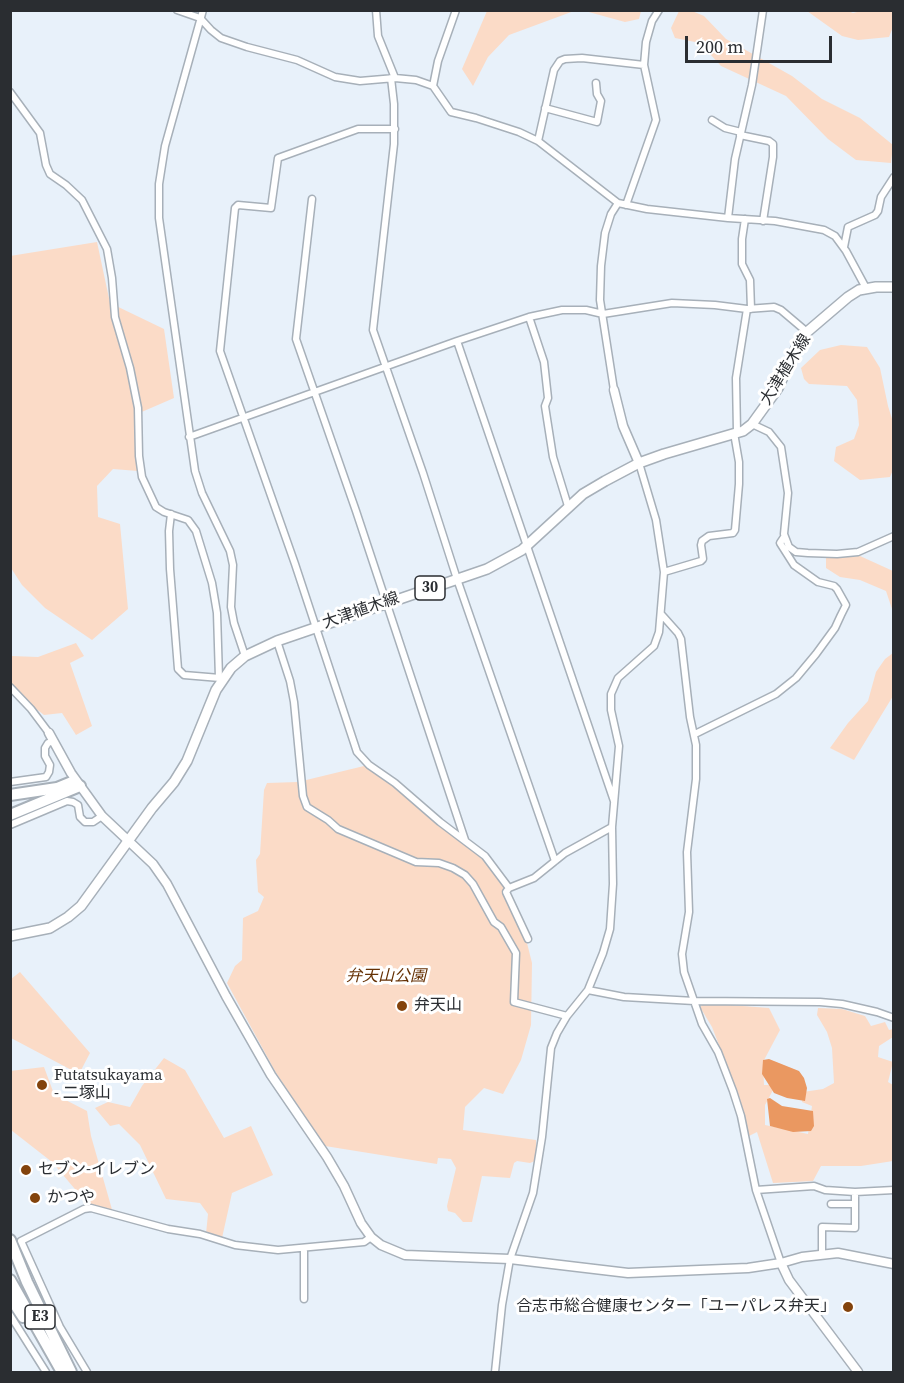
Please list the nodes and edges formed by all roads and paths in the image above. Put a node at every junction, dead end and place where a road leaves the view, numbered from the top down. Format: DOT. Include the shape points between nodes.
graph roads {
  1 [pos="177,10"];
  2 [pos="203,10"];
  3 [pos="376,10"];
  4 [pos="456,10"];
  5 [pos="659,10"];
  6 [pos="763,10"];
  7 [pos="200,18"];
  8 [pos="644,64"];
  9 [pos="393,78"];
  10 [pos="596,83"];
  11 [pos="433,86"];
  12 [pos="10,92"];
  13 [pos="545,108"];
  14 [pos="712,120"];
  15 [pos="395,129"];
  16 [pos="740,134"];
  17 [pos="538,141"];
  18 [pos="894,177"];
  19 [pos="312,199"];
  20 [pos="618,203"];
  21 [pos="626,205"];
  22 [pos="728,219"];
  23 [pos="745,219"];
  24 [pos="763,221"];
  25 [pos="844,247"];
  26 [pos="894,287"];
  27 [pos="866,288"];
  28 [pos="749,309"];
  29 [pos="603,314"];
  30 [pos="529,317"];
  31 [pos="807,332"];
  32 [pos="457,341"];
  33 [pos="386,365"];
  34 [pos="614,390"];
  35 [pos="315,392"];
  36 [pos="243,417"];
  37 [pos="752,424"];
  38 [pos="736,433"];
  39 [pos="189,437"];
  40 [pos="639,463"];
  41 [pos="568,506"];
  42 [pos="171,514"];
  43 [pos="894,536"];
  44 [pos="784,537"];
  45 [pos="526,546"];
  46 [pos="664,572"];
  47 [pos="457,579"];
  48 [pos="387,603"];
  49 [pos="661,614"];
  50 [pos="314,627"];
  51 [pos="277,640"];
  52 [pos="245,656"];
  53 [pos="221,678"];
  54 [pos="10,687"];
  55 [pos="49,733"];
  56 [pos="694,734"];
  57 [pos="54,741"];
  58 [pos="10,782"];
  59 [pos="78,783"];
  60 [pos="10,795"];
  61 [pos="614,801"];
  62 [pos="102,816"];
  63 [pos="13,820"];
  64 [pos="612,827"];
  65 [pos="466,840"];
  66 [pos="128,842"];
  67 [pos="555,861"];
  68 [pos="509,888"];
  69 [pos="10,936"];
  70 [pos="528,939"];
  71 [pos="588,990"];
  72 [pos="694,1001"];
  73 [pos="567,1016"];
  74 [pos="894,1018"];
  75 [pos="756,1190"];
  76 [pos="894,1190"];
  77 [pos="855,1192"];
  78 [pos="831,1204"];
  79 [pos="855,1204"];
  80 [pos="371,1237"];
  81 [pos="10,1240"];
  82 [pos="304,1248"];
  83 [pos="822,1254"];
  84 [pos="510,1259"];
  85 [pos="10,1261"];
  86 [pos="781,1263"];
  87 [pos="894,1264"];
  88 [pos="10,1280"];
  89 [pos="10,1297"];
  90 [pos="304,1299"];
  91 [pos="10,1315"];
  92 [pos="46,1372"];
  93 [pos="61,1372"];
  94 [pos="71,1372"];
  95 [pos="87,1372"];
  96 [pos="495,1372"];
  97 [pos="858,1372"];
  1 -- 7 [label="street"];
  2 -- 7 [label="street"];
  3 -- 9 [label="street" via="378,36"];
  4 -- 11 [label="street"];
  5 -- 8 [label="street" via="646,42"];
  6 -- 16 [label="street"];
  7 -- 9 [label="street" via="222,38 297,60 335,77 360,81"];
  7 -- 39 [label="street" via="165,146 159,184 160,227"];
  8 -- 13 [label="street" via="582,58 560,61"];
  8 -- 21 [label="street" via="656,120"];
  9 -- 11 [label="street"];
  9 -- 15 [label="street"];
  10 -- 13 [label="street" via="601,101 597,122"];
  11 -- 17 [label="street" via="451,112"];
  12 -- 42 [label="street" via="40,133 50,174 82,200 107,249 115,316 138,408 142,477 156,507"];
  13 -- 17 [label="street"];
  14 -- 16 [label="street"];
  15 -- 33 [label="street" via="373,330"];
  15 -- 36 [label="street" via="357,129 278,158 271,208 235,208 219,345"];
  16 -- 22 [label="street"];
  16 -- 24 [label="street" via="773,144"];
  17 -- 20 [label="street"];
  18 -- 25 [label="street" via="875,215 848,226"];
  19 -- 35 [label="street" via="296,339"];
  20 -- 21 [label="street"];
  20 -- 29 [label="street" via="611,214 603,251"];
  21 -- 22 [label="street"];
  22 -- 23 [label="street"];
  23 -- 24 [label="street"];
  23 -- 28 [label="street" via="742,264 750,280"];
  24 -- 25 [label="street" via="824,230"];
  25 -- 27 [label="street"];
  26 -- 27 [label="main road, 大津植木線 / 30"];
  27 -- 31 [label="main road, 大津植木線 / 30" via="848,297"];
  28 -- 29 [label="street" via="672,303"];
  28 -- 31 [label="street" via="774,307"];
  28 -- 38 [label="street" via="736,378"];
  29 -- 30 [label="street" via="571,310"];
  29 -- 34 [label="street"];
  30 -- 32 [label="street"];
  30 -- 41 [label="street" via="544,362 548,398 545,406 553,457"];
  31 -- 37 [label="main road, 大津植木線 / 30" via="778,387"];
  32 -- 33 [label="street"];
  32 -- 45 [label="street"];
  33 -- 35 [label="street"];
  33 -- 47 [label="street"];
  34 -- 40 [label="street" via="623,426"];
  35 -- 36 [label="street"];
  35 -- 48 [label="street"];
  36 -- 39 [label="street"];
  36 -- 50 [label="street"];
  37 -- 38 [label="main road, 大津植木線 / 30"];
  37 -- 44 [label="street" via="770,432 781,447 788,493"];
  38 -- 40 [label="main road, 大津植木線 / 30"];
  38 -- 46 [label="street" via="739,473 735,530 702,541 701,561"];
  39 -- 52 [label="street" via="198,483 230,551 231,607"];
  40 -- 41 [label="main road, 大津植木線 / 30"];
  40 -- 46 [label="street" via="654,512"];
  41 -- 45 [label="main road, 大津植木線 / 30"];
  42 -- 53 [label="street" via="191,522 203,551 219,622"];
  42 -- 53 [label="street" via="170,569 178,669 184,675"];
  43 -- 44 [label="street" via="858,552 837,554 796,552"];
  44 -- 56 [label="street" via="780,543 794,565 818,582 834,586 846,605 835,627 796,678 777,694"];
  45 -- 47 [label="main road, 大津植木線 / 30" via="487,569"];
  45 -- 61 [label="street"];
  46 -- 49 [label="street"];
  47 -- 48 [label="main road, 大津植木線 / 30"];
  47 -- 67 [label="street"];
  48 -- 50 [label="main road, 大津植木線 / 30"];
  48 -- 65 [label="street"];
  49 -- 56 [label="street" via="681,639"];
  49 -- 61 [label="street" via="654,646 623,672 611,694 620,746"];
  50 -- 51 [label="main road, 大津植木線 / 30"];
  50 -- 65 [label="street" via="357,752"];
  51 -- 52 [label="main road, 大津植木線 / 30"];
  51 -- 73 [label="street" via="294,702 307,807 338,829 416,862 439,863 465,875 516,953 514,1002"];
  52 -- 53 [label="main road, 大津植木線 / 30"];
  53 -- 66 [label="main road, 大津植木線 / 30" via="187,761"];
  54 -- 55 [label="street"];
  55 -- 57 [label="street"];
  56 -- 72 [label="street" via="696,779 687,852 689,912 682,954"];
  57 -- 58 [label="street" via="45,748 50,768 46,777"];
  57 -- 59 [label="street"];
  59 -- 60 [label="highway"];
  59 -- 62 [label="street"];
  59 -- 63 [label="highway"];
  61 -- 64 [label="street"];
  62 -- 63 [label="street" via="85,822 78,805 67,801"];
  62 -- 66 [label="street"];
  64 -- 67 [label="street"];
  64 -- 71 [label="street" via="610,929"];
  65 -- 68 [label="street" via="485,856"];
  66 -- 69 [label="main road, 大津植木線 / 30" via="89,897 68,917 50,928"];
  66 -- 80 [label="street" via="153,864 167,884 271,1075 327,1157"];
  67 -- 68 [label="street" via="534,878"];
  68 -- 70 [label="street" via="506,892"];
  71 -- 72 [label="street" via="624,997"];
  71 -- 73 [label="street"];
  72 -- 74 [label="street" via="820,1002"];
  72 -- 75 [label="street" via="741,1116"];
  73 -- 84 [label="street" via="551,1048 533,1193"];
  75 -- 77 [label="street" via="814,1186"];
  75 -- 86 [label="street"];
  76 -- 77 [label="street"];
  77 -- 79 [label="street"];
  78 -- 79 [label="street"];
  79 -- 83 [label="street" via="855,1228 822,1227"];
  80 -- 82 [label="street" via="364,1242"];
  80 -- 84 [label="street" via="405,1255"];
  81 -- 94 [label="highway"];
  82 -- 90 [label="street"];
  82 -- 95 [label="street" via="278,1250 235,1245 91,1208 21,1241 47,1300"];
  83 -- 86 [label="street"];
  83 -- 87 [label="street" via="838,1253"];
  84 -- 86 [label="street" via="628,1273"];
  84 -- 96 [label="street"];
  85 -- 94 [label="highway, E3"];
  86 -- 97 [label="street" via="789,1280"];
  88 -- 93 [label="highway, E3"];
  89 -- 93 [label="highway"];
  91 -- 92 [label="street"];
}
